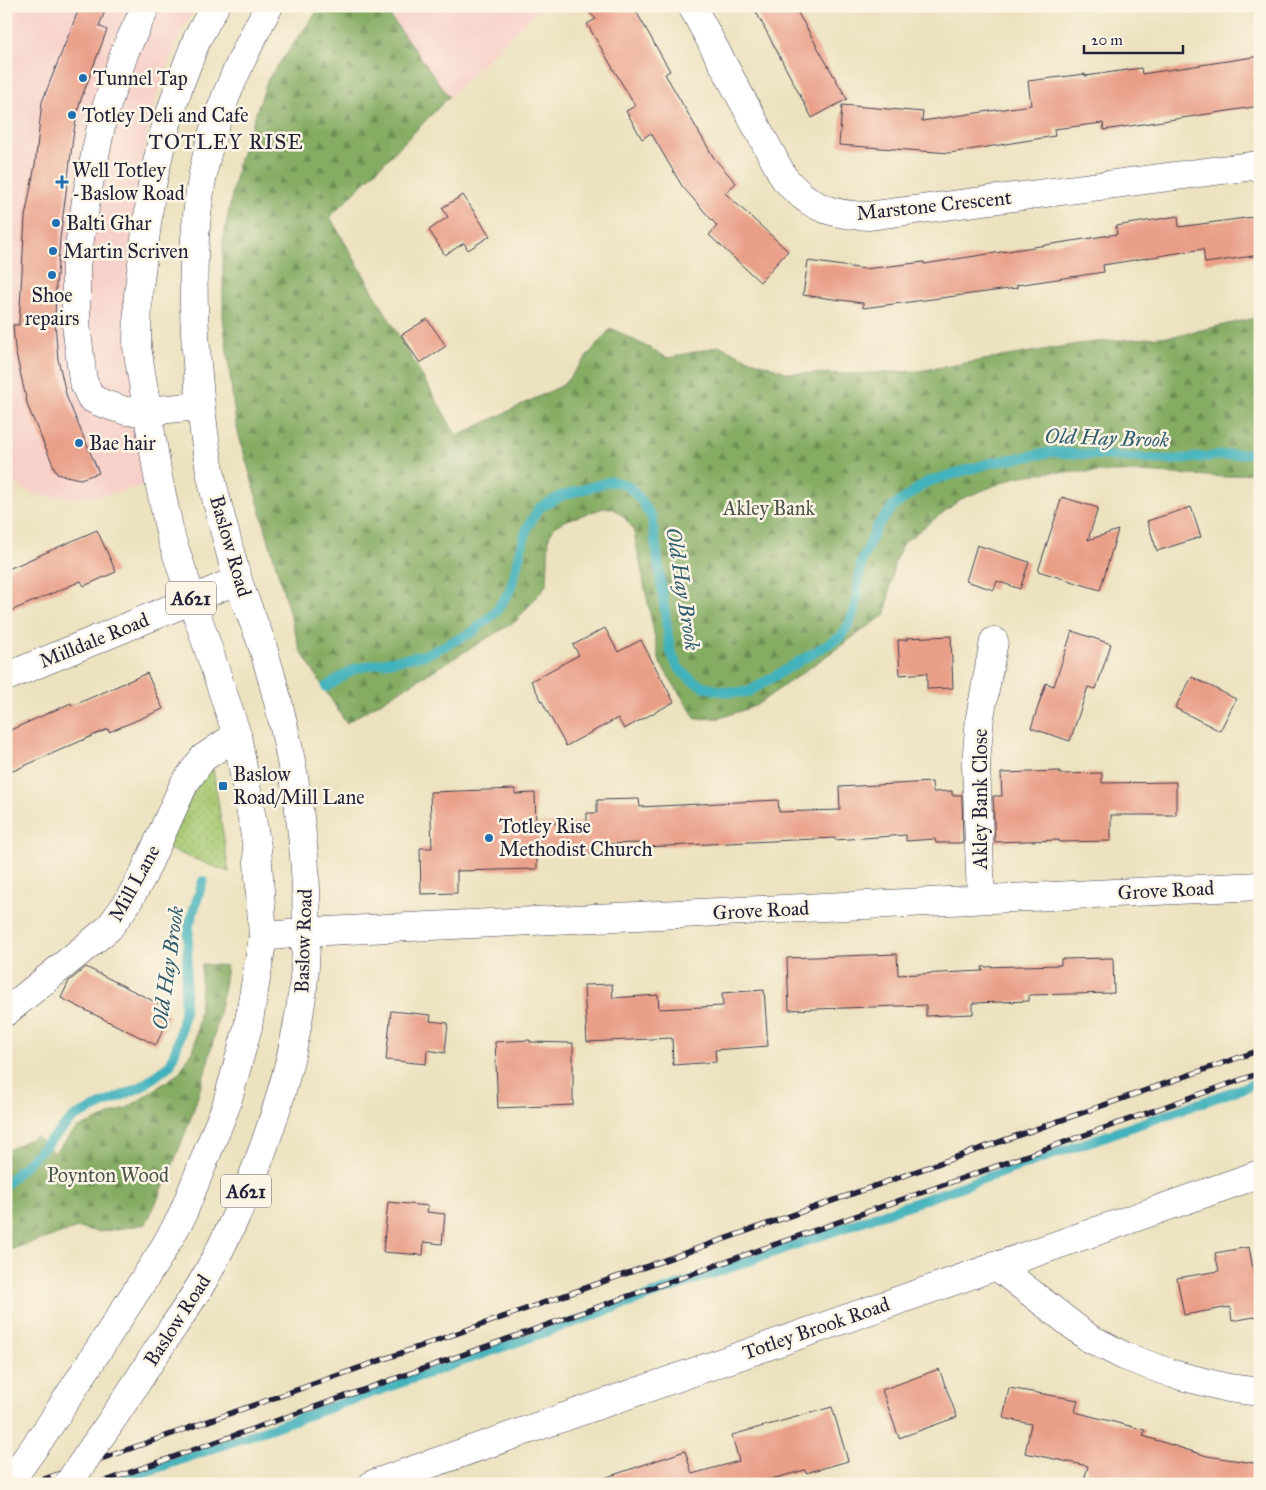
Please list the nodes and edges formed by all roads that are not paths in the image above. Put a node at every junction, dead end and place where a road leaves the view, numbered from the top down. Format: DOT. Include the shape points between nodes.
graph roads {
  1 [pos="146,6"];
  2 [pos="215,6"];
  3 [pos="269,6"];
  4 [pos="692,6"];
  5 [pos="1260,165"];
  6 [pos="200,406"];
  7 [pos="147,412"];
  8 [pos="237,580"];
  9 [pos="192,600"];
  10 [pos="994,641"];
  11 [pos="6,677"];
  12 [pos="237,735"];
  13 [pos="1260,886"];
  14 [pos="981,899"];
  15 [pos="306,932"];
  16 [pos="263,937"];
  17 [pos="6,1012"];
  18 [pos="1260,1174"];
  19 [pos="996,1265"];
  20 [pos="1260,1392"];
  21 [pos="8,1484"];
  22 [pos="68,1484"];
  23 [pos="373,1484"];
  1 -- 7 [label="street" via="125,51 103,117 76,266 76,324 83,381 91,398 126,411"];
  2 -- 7 [label="street, A621" via="197,39 179,86 152,185 138,296 137,348"];
  3 -- 6 [label="street, Baslow Road / A621" via="214,128 204,165 193,261"];
  4 -- 5 [label="street, Marstone Crescent" via="784,178 805,199 835,213 868,216"];
  6 -- 7 [label="street"];
  6 -- 8 [label="street, Baslow Road / A621" via="210,471"];
  7 -- 9 [label="street, A621" via="170,528"];
  8 -- 9 [label="street, Milldale Road"];
  8 -- 15 [label="street, Baslow Road / A621" via="263,647 284,721 302,829"];
  9 -- 11 [label="street, Milldale Road"];
  9 -- 12 [label="street, A621"];
  10 -- 14 [label="street, Akley Bank Close" via="980,718 976,764"];
  12 -- 16 [label="street, A621" via="257,847"];
  12 -- 17 [label="street, Mill Lane" via="203,758 184,784 143,875 109,928"];
  13 -- 14 [label="street, Grove Road"];
  14 -- 15 [label="street, Grove Road"];
  15 -- 16 [label="street, Grove Road"];
  15 -- 22 [label="street, Baslow Road / A621, bridge" via="304,983 296,1032 277,1106 231,1226 202,1284"];
  16 -- 21 [label="street, A621" via="248,1027 226,1106 180,1218 161,1253 46,1431"];
  18 -- 19 [label="street, Totley Brook Road"];
  19 -- 20 [label="street" via="1089,1338 1124,1356 1172,1374"];
  19 -- 23 [label="street, Totley Brook Road"];
}
